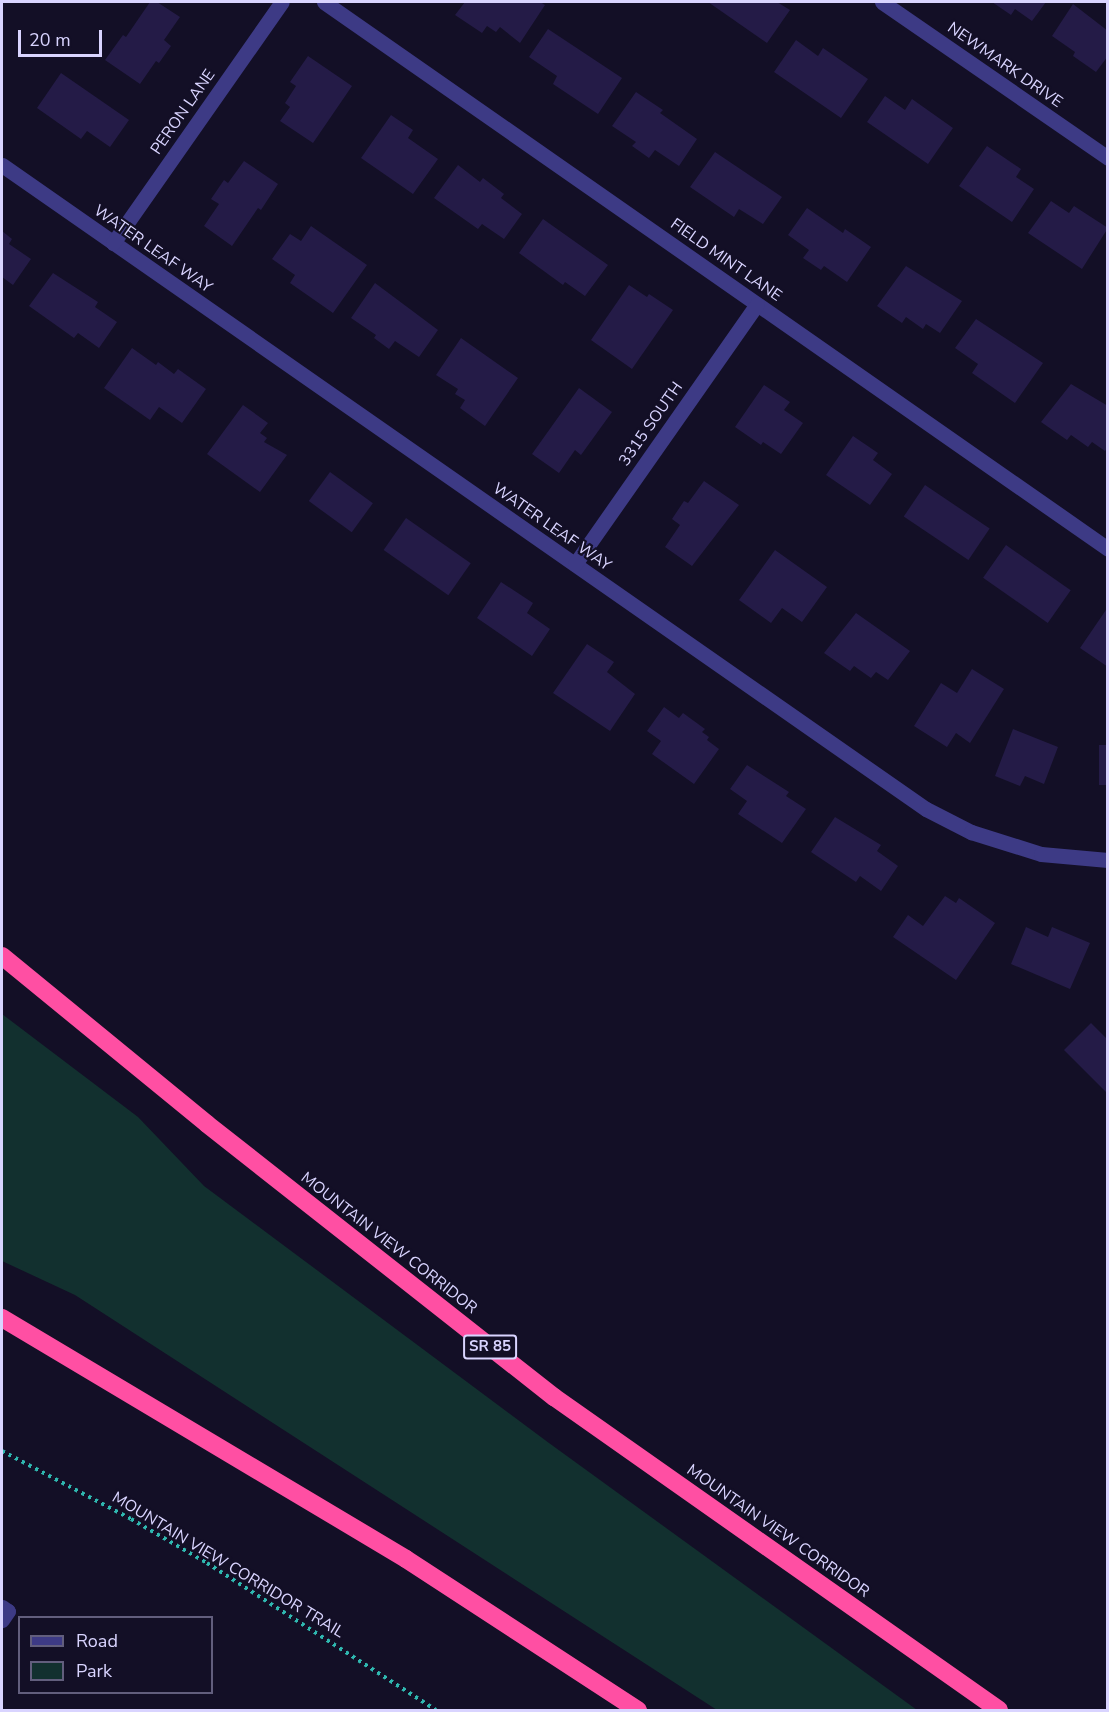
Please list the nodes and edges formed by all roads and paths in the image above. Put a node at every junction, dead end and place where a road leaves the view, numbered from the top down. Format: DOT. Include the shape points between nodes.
graph roads {
  1 [pos="282,2"];
  2 [pos="324,2"];
  3 [pos="882,2"];
  4 [pos="1107,158"];
  5 [pos="2,165"];
  6 [pos="113,243"];
  7 [pos="757,304"];
  8 [pos="1107,549"];
  9 [pos="574,564"];
  10 [pos="1107,860"];
  11 [pos="2,956"];
  12 [pos="2,1317"];
  13 [pos="2,1451"];
  14 [pos="2,1606"];
  15 [pos="2,1620"];
  16 [pos="436,1710"];
  17 [pos="638,1710"];
  18 [pos="999,1710"];
  1 -- 6 [label="street, PERON LANE"];
  2 -- 7 [label="street, FIELD MINT LANE"];
  3 -- 4 [label="street, NEWMARK DRIVE"];
  5 -- 6 [label="street, WATER LEAF WAY"];
  6 -- 9 [label="street, WATER LEAF WAY"];
  7 -- 8 [label="street, FIELD MINT LANE"];
  7 -- 9 [label="street, 3315 SOUTH"];
  9 -- 10 [label="street, WATER LEAF WAY" via="926,809 971,832 1041,854"];
  11 -- 18 [label="highway, MOUNTAIN VIEW CORRIDOR / SR 85" via="225,1139 555,1397"];
  12 -- 17 [label="highway" via="406,1559"];
  13 -- 16 [label="path, MOUNTAIN VIEW CORRIDOR TRAIL" via="207,1563"];
  14 -- 15 [label="street" via="8,1611"];
}
